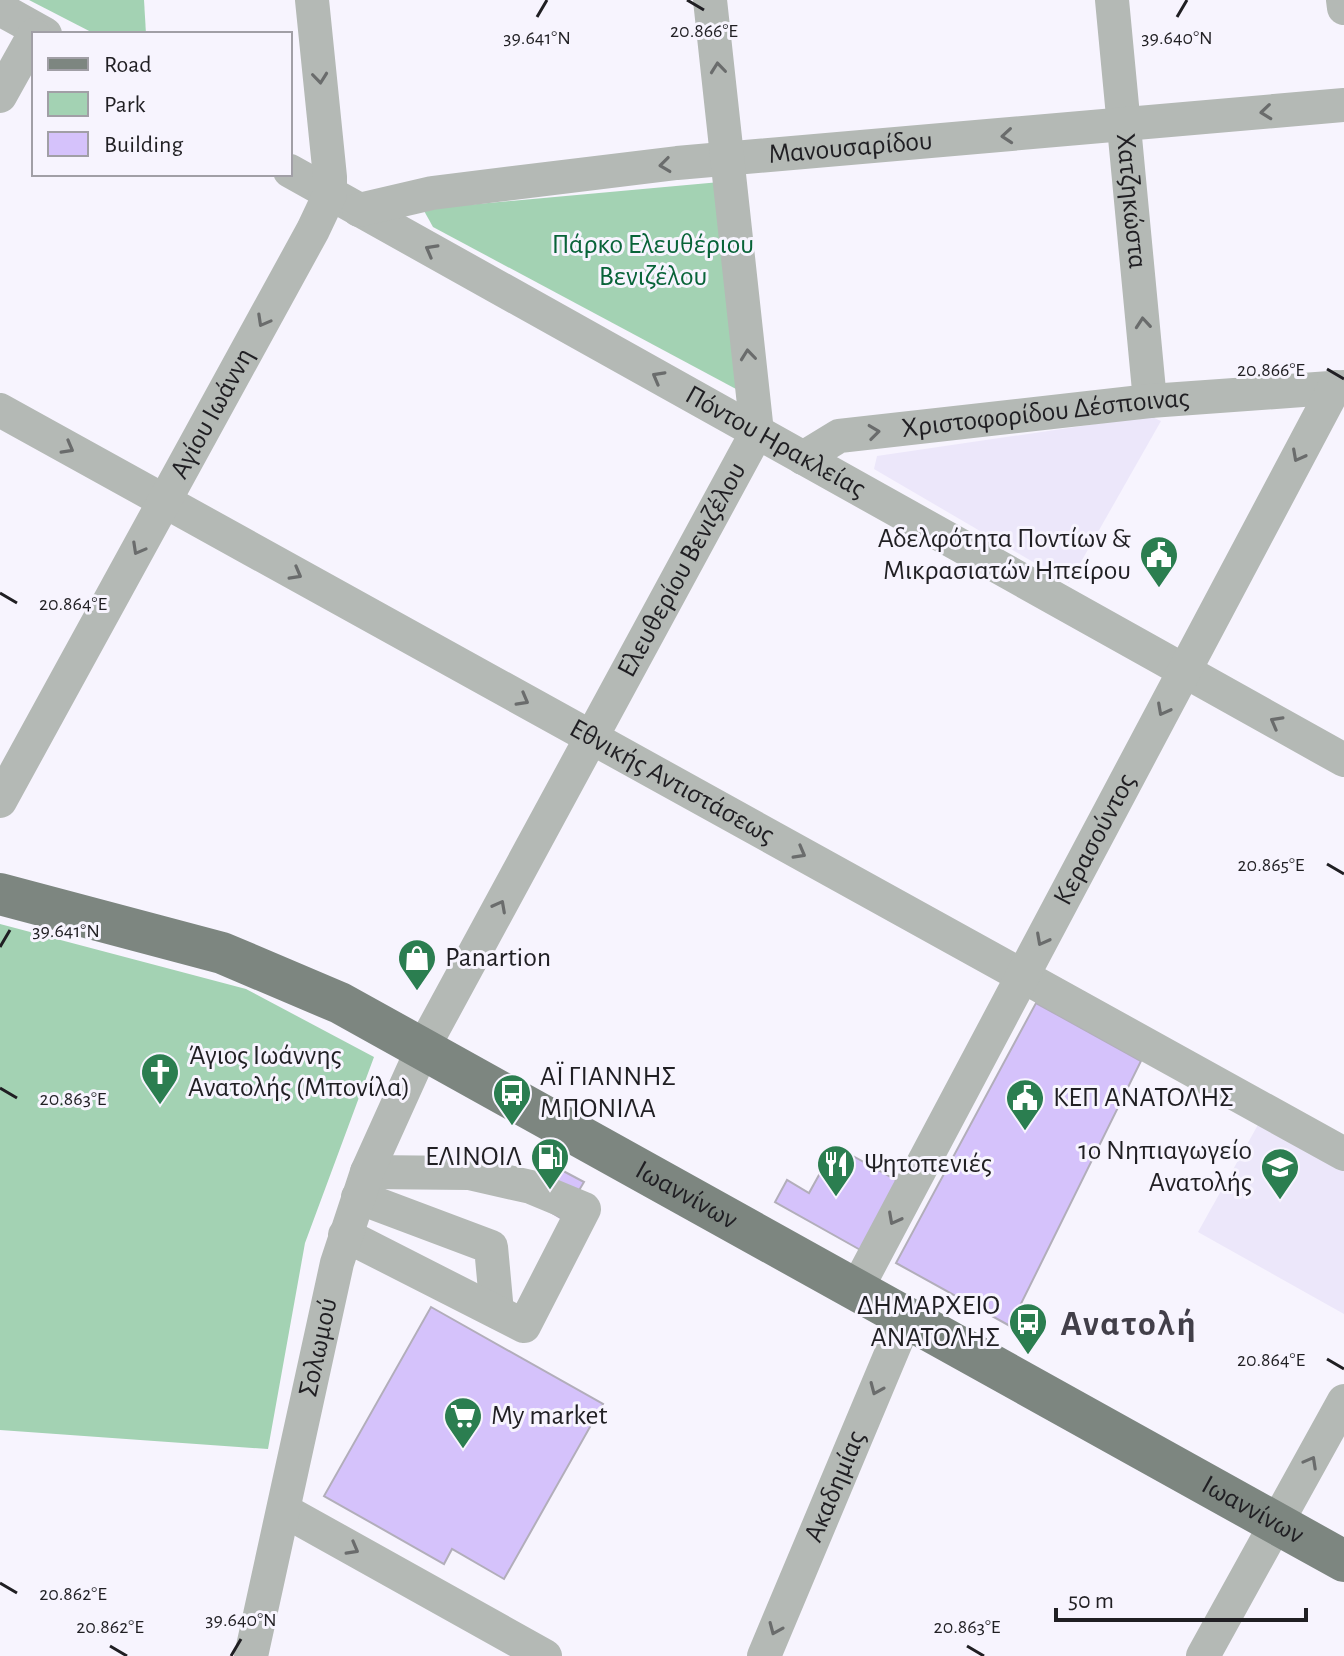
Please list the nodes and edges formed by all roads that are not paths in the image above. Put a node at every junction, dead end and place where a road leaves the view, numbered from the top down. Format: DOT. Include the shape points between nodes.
graph roads {
  1 [pos="312,0"];
  2 [pos="710,0"];
  3 [pos="1112,0"];
  4 [pos="1343,0"];
  5 [pos="1344,8"];
  6 [pos="0,9"];
  7 [pos="36,32"];
  8 [pos="32,43"];
  9 [pos="0,96"];
  10 [pos="1344,105"];
  11 [pos="1126,126"];
  12 [pos="728,160"];
  13 [pos="292,172"];
  14 [pos="330,194"];
  15 [pos="359,210"];
  16 [pos="1339,387"];
  17 [pos="1150,401"];
  18 [pos="0,410"];
  19 [pos="757,432"];
  20 [pos="803,458"];
  21 [pos="164,501"];
  22 [pos="1184,671"];
  23 [pos="591,737"];
  24 [pos="1344,760"];
  25 [pos="0,801"];
  26 [pos="0,894"];
  27 [pos="1022,976"];
  28 [pos="423,1048"];
  29 [pos="1344,1154"];
  30 [pos="362,1184"];
  31 [pos="345,1235"];
  32 [pos="856,1290"];
  33 [pos="497,1312"];
  34 [pos="906,1318"];
  35 [pos="1344,1401"];
  36 [pos="285,1511"];
  37 [pos="1277,1524"];
  38 [pos="1344,1561"];
  39 [pos="251,1656"];
  40 [pos="545,1656"];
  41 [pos="764,1656"];
  42 [pos="1203,1656"];
  1 -- 14 [label="street, one-way"];
  12 -- 2 [label="street, Ελευθερίου Βενιζέλου, one-way"];
  3 -- 11 [label="street, Χατζηκώστα"];
  4 -- 5 [label="street"];
  6 -- 7 [label="street"];
  8 -- 9 [label="street"];
  10 -- 11 [label="street, Μανουσαρίδου, one-way"];
  11 -- 12 [label="street, Μανουσαρίδου, one-way"];
  17 -- 11 [label="street, Χατζηκώστα, one-way"];
  12 -- 15 [label="street, Μανουσαρίδου, one-way" via="432,193"];
  19 -- 12 [label="street, Ελευθερίου Βενιζέλου, one-way"];
  13 -- 14 [label="street, Πόντου Ηρακλείας"];
  14 -- 15 [label="street, Πόντου Ηρακλείας"];
  14 -- 21 [label="street, Αγίου Ιωάννη, one-way"];
  19 -- 15 [label="street, Πόντου Ηρακλείας, one-way"];
  16 -- 17 [label="street, Χριστοφορίδου Δέσποινας"];
  16 -- 22 [label="street, Κερασούντος, one-way"];
  20 -- 17 [label="street, Χριστοφορίδου Δέσποινας, one-way" via="839,436"];
  18 -- 21 [label="street, Εθνικής Αντιστάσεως, one-way"];
  19 -- 20 [label="street, Πόντου Ηρακλείας"];
  19 -- 23 [label="street, Ελευθερίου Βενιζέλου"];
  20 -- 22 [label="street, Πόντου Ηρακλείας"];
  21 -- 23 [label="street, Εθνικής Αντιστάσεως, one-way"];
  21 -- 25 [label="street, Αγίου Ιωάννη, one-way"];
  24 -- 22 [label="street, Πόντου Ηρακλείας, one-way"];
  22 -- 27 [label="street, Κερασούντος, one-way"];
  23 -- 27 [label="street, Εθνικής Αντιστάσεως, one-way"];
  28 -- 23 [label="street, Ελευθερίου Βενιζέλου, one-way"];
  26 -- 28 [label="main road, Ιωαννίνων" via="222,953 340,1003"];
  27 -- 29 [label="street, Εθνικής Αντιστάσεως"];
  27 -- 32 [label="street, Κερασούντος, one-way"];
  28 -- 30 [label="street, Σολωμού"];
  28 -- 32 [label="main road, Ιωαννίνων"];
  30 -- 31 [label="street, Σολωμού"];
  30 -- 33 [label="street" via="491,1247"];
  30 -- 33 [label="street" via="469,1173 531,1187 584,1209 524,1326"];
  31 -- 33 [label="street"];
  31 -- 36 [label="street, Σολωμού"];
  32 -- 34 [label="main road, Ιωαννίνων"];
  34 -- 37 [label="main road, Ιωαννίνων"];
  34 -- 41 [label="street, Ακαδημίας, one-way"];
  37 -- 35 [label="street, one-way"];
  36 -- 39 [label="street, Σολωμού"];
  36 -- 40 [label="street, one-way"];
  37 -- 38 [label="main road, Ιωαννίνων"];
  37 -- 42 [label="street"];
}
